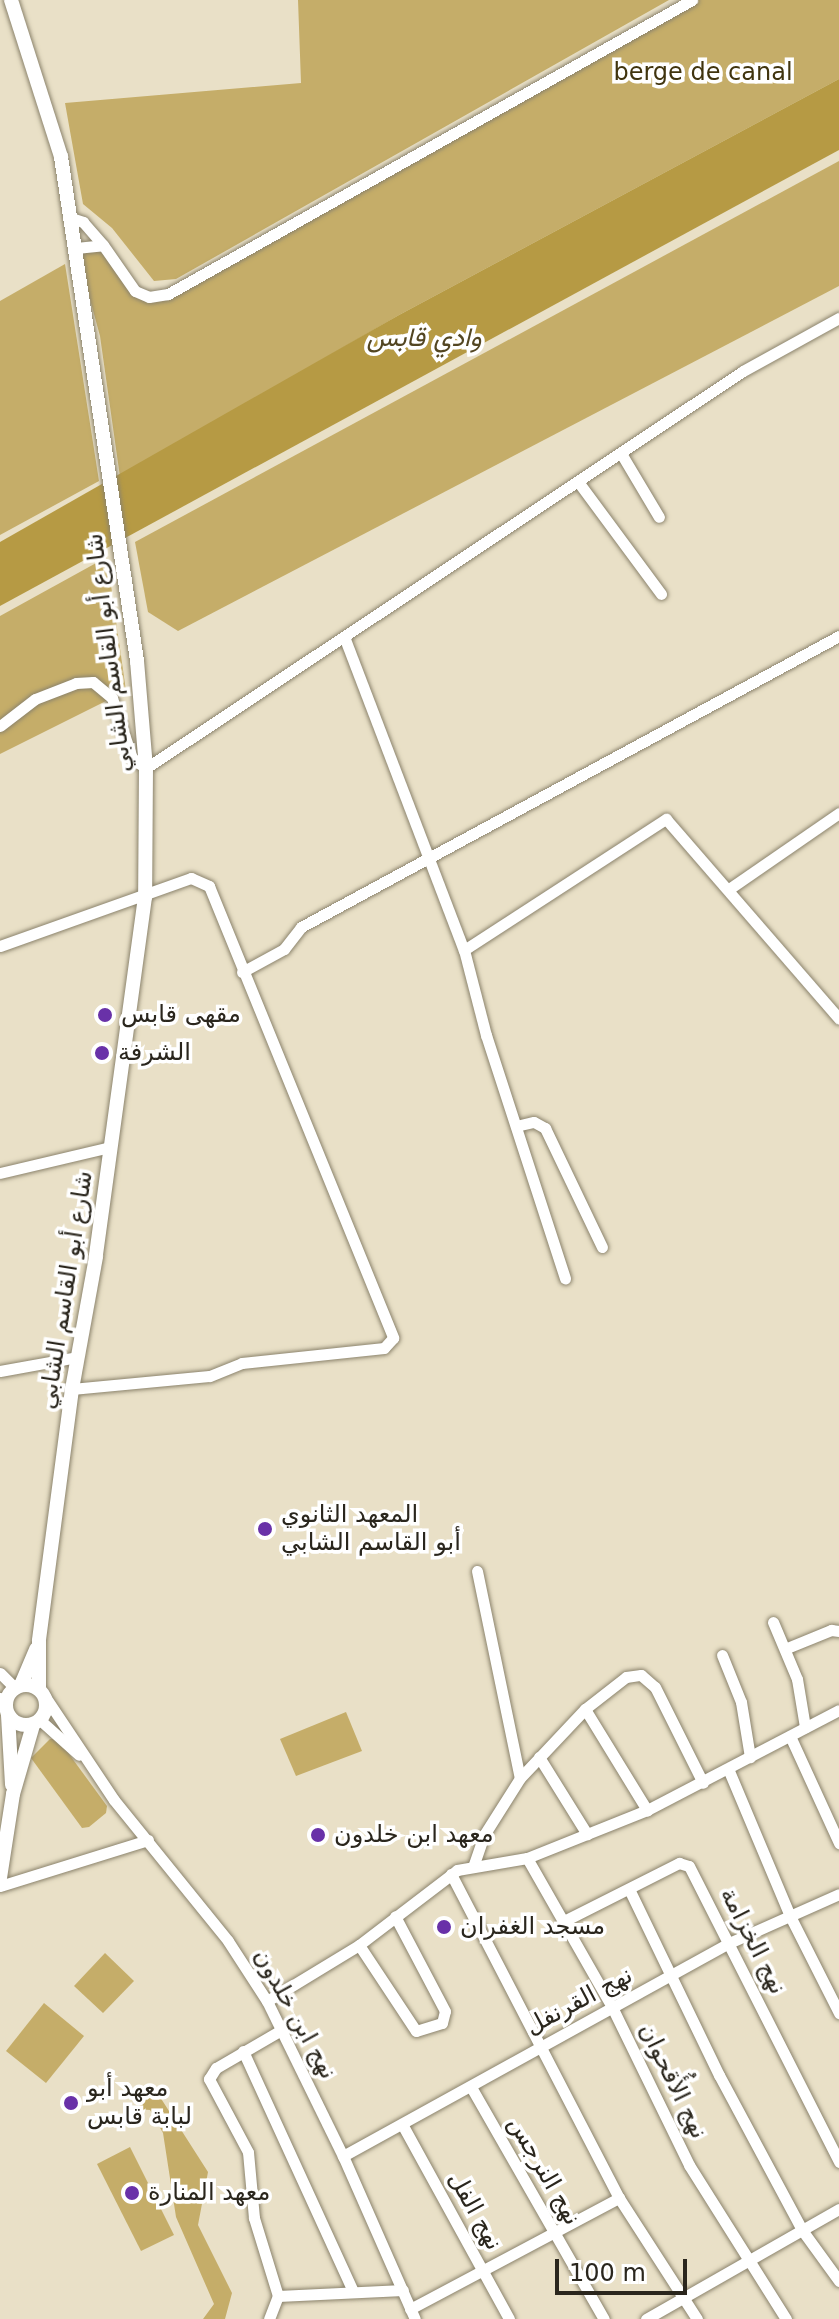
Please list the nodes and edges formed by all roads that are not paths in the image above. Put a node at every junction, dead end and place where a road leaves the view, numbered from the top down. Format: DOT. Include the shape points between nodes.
graph roads {
  1 [pos="11,0"];
  2 [pos="692,0"];
  3 [pos="71,218"];
  4 [pos="103,245"];
  5 [pos="76,248"];
  6 [pos="839,318"];
  7 [pos="622,455"];
  8 [pos="579,483"];
  9 [pos="659,517"];
  10 [pos="661,594"];
  11 [pos="839,636"];
  12 [pos="345,639"];
  13 [pos="0,726"];
  14 [pos="146,768"];
  15 [pos="839,813"];
  16 [pos="429,857"];
  17 [pos="729,889"];
  18 [pos="145,897"];
  19 [pos="0,946"];
  20 [pos="464,950"];
  21 [pos="242,972"];
  22 [pos="839,1019"];
  23 [pos="516,1126"];
  24 [pos="110,1147"];
  25 [pos="0,1173"];
  26 [pos="602,1247"];
  27 [pos="565,1278"];
  28 [pos="77,1357"];
  29 [pos="0,1371"];
  30 [pos="72,1389"];
  31 [pos="477,1571"];
  32 [pos="773,1622"];
  33 [pos="839,1631"];
  34 [pos="39,1641"];
  35 [pos="787,1648"];
  36 [pos="722,1655"];
  37 [pos="0,1673"];
  38 [pos="18,1686"];
  39 [pos="42,1692"];
  40 [pos="5,1705"];
  41 [pos="585,1709"];
  42 [pos="839,1710"];
  43 [pos="36,1723"];
  44 [pos="805,1727"];
  45 [pos="790,1736"];
  46 [pos="539,1757"];
  47 [pos="750,1757"];
  48 [pos="86,1761"];
  49 [pos="729,1771"];
  50 [pos="520,1778"];
  51 [pos="703,1783"];
  52 [pos="13,1794"];
  53 [pos="647,1810"];
  54 [pos="587,1834"];
  55 [pos="148,1840"];
  56 [pos="839,1843"];
  57 [pos="527,1858"];
  58 [pos="474,1864"];
  59 [pos="451,1874"];
  60 [pos="0,1878"];
  61 [pos="0,1886"];
  62 [pos="629,1889"];
  63 [pos="839,1894"];
  64 [pos="395,1916"];
  65 [pos="790,1916"];
  66 [pos="564,1921"];
  67 [pos="729,1943"];
  68 [pos="359,1945"];
  69 [pos="671,1977"];
  70 [pos="267,2001"];
  71 [pos="613,2009"];
  72 [pos="839,2013"];
  73 [pos="283,2029"];
  74 [pos="543,2044"];
  75 [pos="243,2051"];
  76 [pos="471,2087"];
  77 [pos="402,2124"];
  78 [pos="343,2156"];
  79 [pos="839,2162"];
  80 [pos="619,2198"];
  81 [pos="839,2209"];
  82 [pos="802,2230"];
  83 [pos="553,2233"];
  84 [pos="746,2260"];
  85 [pos="483,2272"];
  86 [pos="839,2281"];
  87 [pos="403,2290"];
  88 [pos="353,2291"];
  89 [pos="278,2296"];
  90 [pos="682,2298"];
  91 [pos="412,2314"];
  92 [pos="269,2319"];
  93 [pos="509,2319"];
  94 [pos="604,2319"];
  95 [pos="646,2319"];
  96 [pos="697,2319"];
  97 [pos="786,2319"];
  1 -- 3 [label="main road, شارع أبو القاسم الشابي" via="52,122"];
  2 -- 4 [label="street" via="168,294 149,297 135,291"];
  3 -- 4 [label="street" via="83,222"];
  3 -- 5 [label="main road, شارع أبو القاسم الشابي"];
  4 -- 5 [label="street"];
  5 -- 14 [label="main road, شارع أبو القاسم الشابي" via="121,550"];
  6 -- 7 [label="street" via="743,371"];
  7 -- 8 [label="street"];
  7 -- 9 [label="street"];
  8 -- 10 [label="street"];
  8 -- 12 [label="street"];
  11 -- 16 [label="street"];
  12 -- 14 [label="street"];
  12 -- 16 [label="street"];
  13 -- 14 [label="street" via="35,699 93,682 112,698 132,758"];
  14 -- 18 [label="main road, شارع أبو القاسم الشابي"];
  15 -- 17 [label="street"];
  16 -- 20 [label="street"];
  16 -- 21 [label="street" via="301,927 284,949"];
  17 -- 20 [label="street" via="671,821 661,820"];
  17 -- 22 [label="street"];
  18 -- 19 [label="street" via="117,901"];
  18 -- 21 [label="street" via="191,878 203,881"];
  18 -- 24 [label="main road, شارع أبو القاسم الشابي"];
  20 -- 23 [label="street"];
  21 -- 30 [label="street" via="390,1325 392,1345 242,1363 209,1376"];
  23 -- 26 [label="street" via="534,1122 545,1128"];
  23 -- 27 [label="street"];
  24 -- 25 [label="street"];
  24 -- 28 [label="main road, شارع أبو القاسم الشابي"];
  28 -- 29 [label="street"];
  28 -- 30 [label="main road, شارع أبو القاسم الشابي"];
  30 -- 34 [label="main road, شارع أبو القاسم الشابي"];
  31 -- 50 [label="street"];
  32 -- 35 [label="street"];
  33 -- 35 [label="street"];
  34 -- 38 [label="main road, شارع أبو القاسم الشابي"];
  34 -- 39 [label="main road, شارع أبو القاسم الشابي"];
  35 -- 44 [label="street"];
  36 -- 47 [label="street" via="741,1702"];
  37 -- 38 [label="street"];
  38 -- 39 [label="main road"];
  38 -- 40 [label="main road"];
  39 -- 43 [label="main road" via="46,1707"];
  39 -- 48 [label="street"];
  40 -- 43 [label="main road" via="18,1724"];
  40 -- 52 [label="main road"];
  41 -- 46 [label="street"];
  41 -- 51 [label="street" via="626,1677 648,1679"];
  41 -- 53 [label="street"];
  42 -- 44 [label="street"];
  43 -- 48 [label="street"];
  43 -- 52 [label="main road"];
  44 -- 45 [label="street"];
  45 -- 47 [label="street"];
  45 -- 56 [label="street"];
  46 -- 50 [label="street"];
  46 -- 54 [label="street"];
  47 -- 49 [label="street"];
  48 -- 55 [label="street, نهج ابن خلدون"];
  49 -- 51 [label="street"];
  49 -- 65 [label="street"];
  50 -- 58 [label="street" via="484,1835"];
  51 -- 53 [label="street"];
  52 -- 60 [label="main road"];
  53 -- 54 [label="street"];
  54 -- 57 [label="street"];
  55 -- 61 [label="street"];
  55 -- 70 [label="street, نهج ابن خلدون" via="228,1941"];
  57 -- 58 [label="street"];
  57 -- 66 [label="street, نهج الأُقحوان"];
  58 -- 59 [label="street"];
  59 -- 64 [label="street"];
  59 -- 74 [label="street"];
  62 -- 66 [label="street, نهج الخزامة"];
  62 -- 67 [label="street, نهج الخزامة" via="687,1864"];
  62 -- 69 [label="street"];
  63 -- 65 [label="street, نهج القرنفل"];
  64 -- 68 [label="street"];
  64 -- 68 [label="street" via="445,2011 442,2023 416,2031"];
  65 -- 67 [label="street, نهج القرنفل"];
  65 -- 72 [label="street"];
  66 -- 71 [label="street, نهج الأُقحوان"];
  67 -- 69 [label="street, نهج القرنفل"];
  67 -- 79 [label="street, نهج الخزامة"];
  68 -- 70 [label="street"];
  69 -- 71 [label="street, نهج القرنفل"];
  69 -- 82 [label="street"];
  70 -- 73 [label="street, نهج ابن خلدون"];
  71 -- 74 [label="street, نهج القرنفل"];
  71 -- 84 [label="street, نهج الأُقحوان" via="689,2165"];
  73 -- 75 [label="street"];
  73 -- 78 [label="street, نهج ابن خلدون"];
  74 -- 76 [label="street, نهج القرنفل"];
  74 -- 80 [label="street"];
  75 -- 88 [label="street"];
  75 -- 89 [label="street" via="209,2079 248,2152 254,2218"];
  76 -- 77 [label="street, نهج القرنفل"];
  76 -- 83 [label="street, نهج النرجس"];
  77 -- 78 [label="street, نهج القرنفل"];
  77 -- 85 [label="street, نهج الفل"];
  78 -- 87 [label="street, نهج ابن خلدون"];
  80 -- 83 [label="street"];
  80 -- 90 [label="street"];
  81 -- 82 [label="street"];
  82 -- 84 [label="street"];
  82 -- 86 [label="street"];
  83 -- 85 [label="street"];
  83 -- 94 [label="street, نهج النرجس"];
  84 -- 90 [label="street"];
  84 -- 97 [label="street, نهج الأُقحوان"];
  85 -- 91 [label="street"];
  85 -- 93 [label="street, نهج الفل"];
  87 -- 88 [label="street"];
  87 -- 91 [label="street, نهج ابن خلدون"];
  88 -- 89 [label="street"];
  89 -- 92 [label="street"];
  90 -- 95 [label="street"];
  90 -- 96 [label="street"];
}
